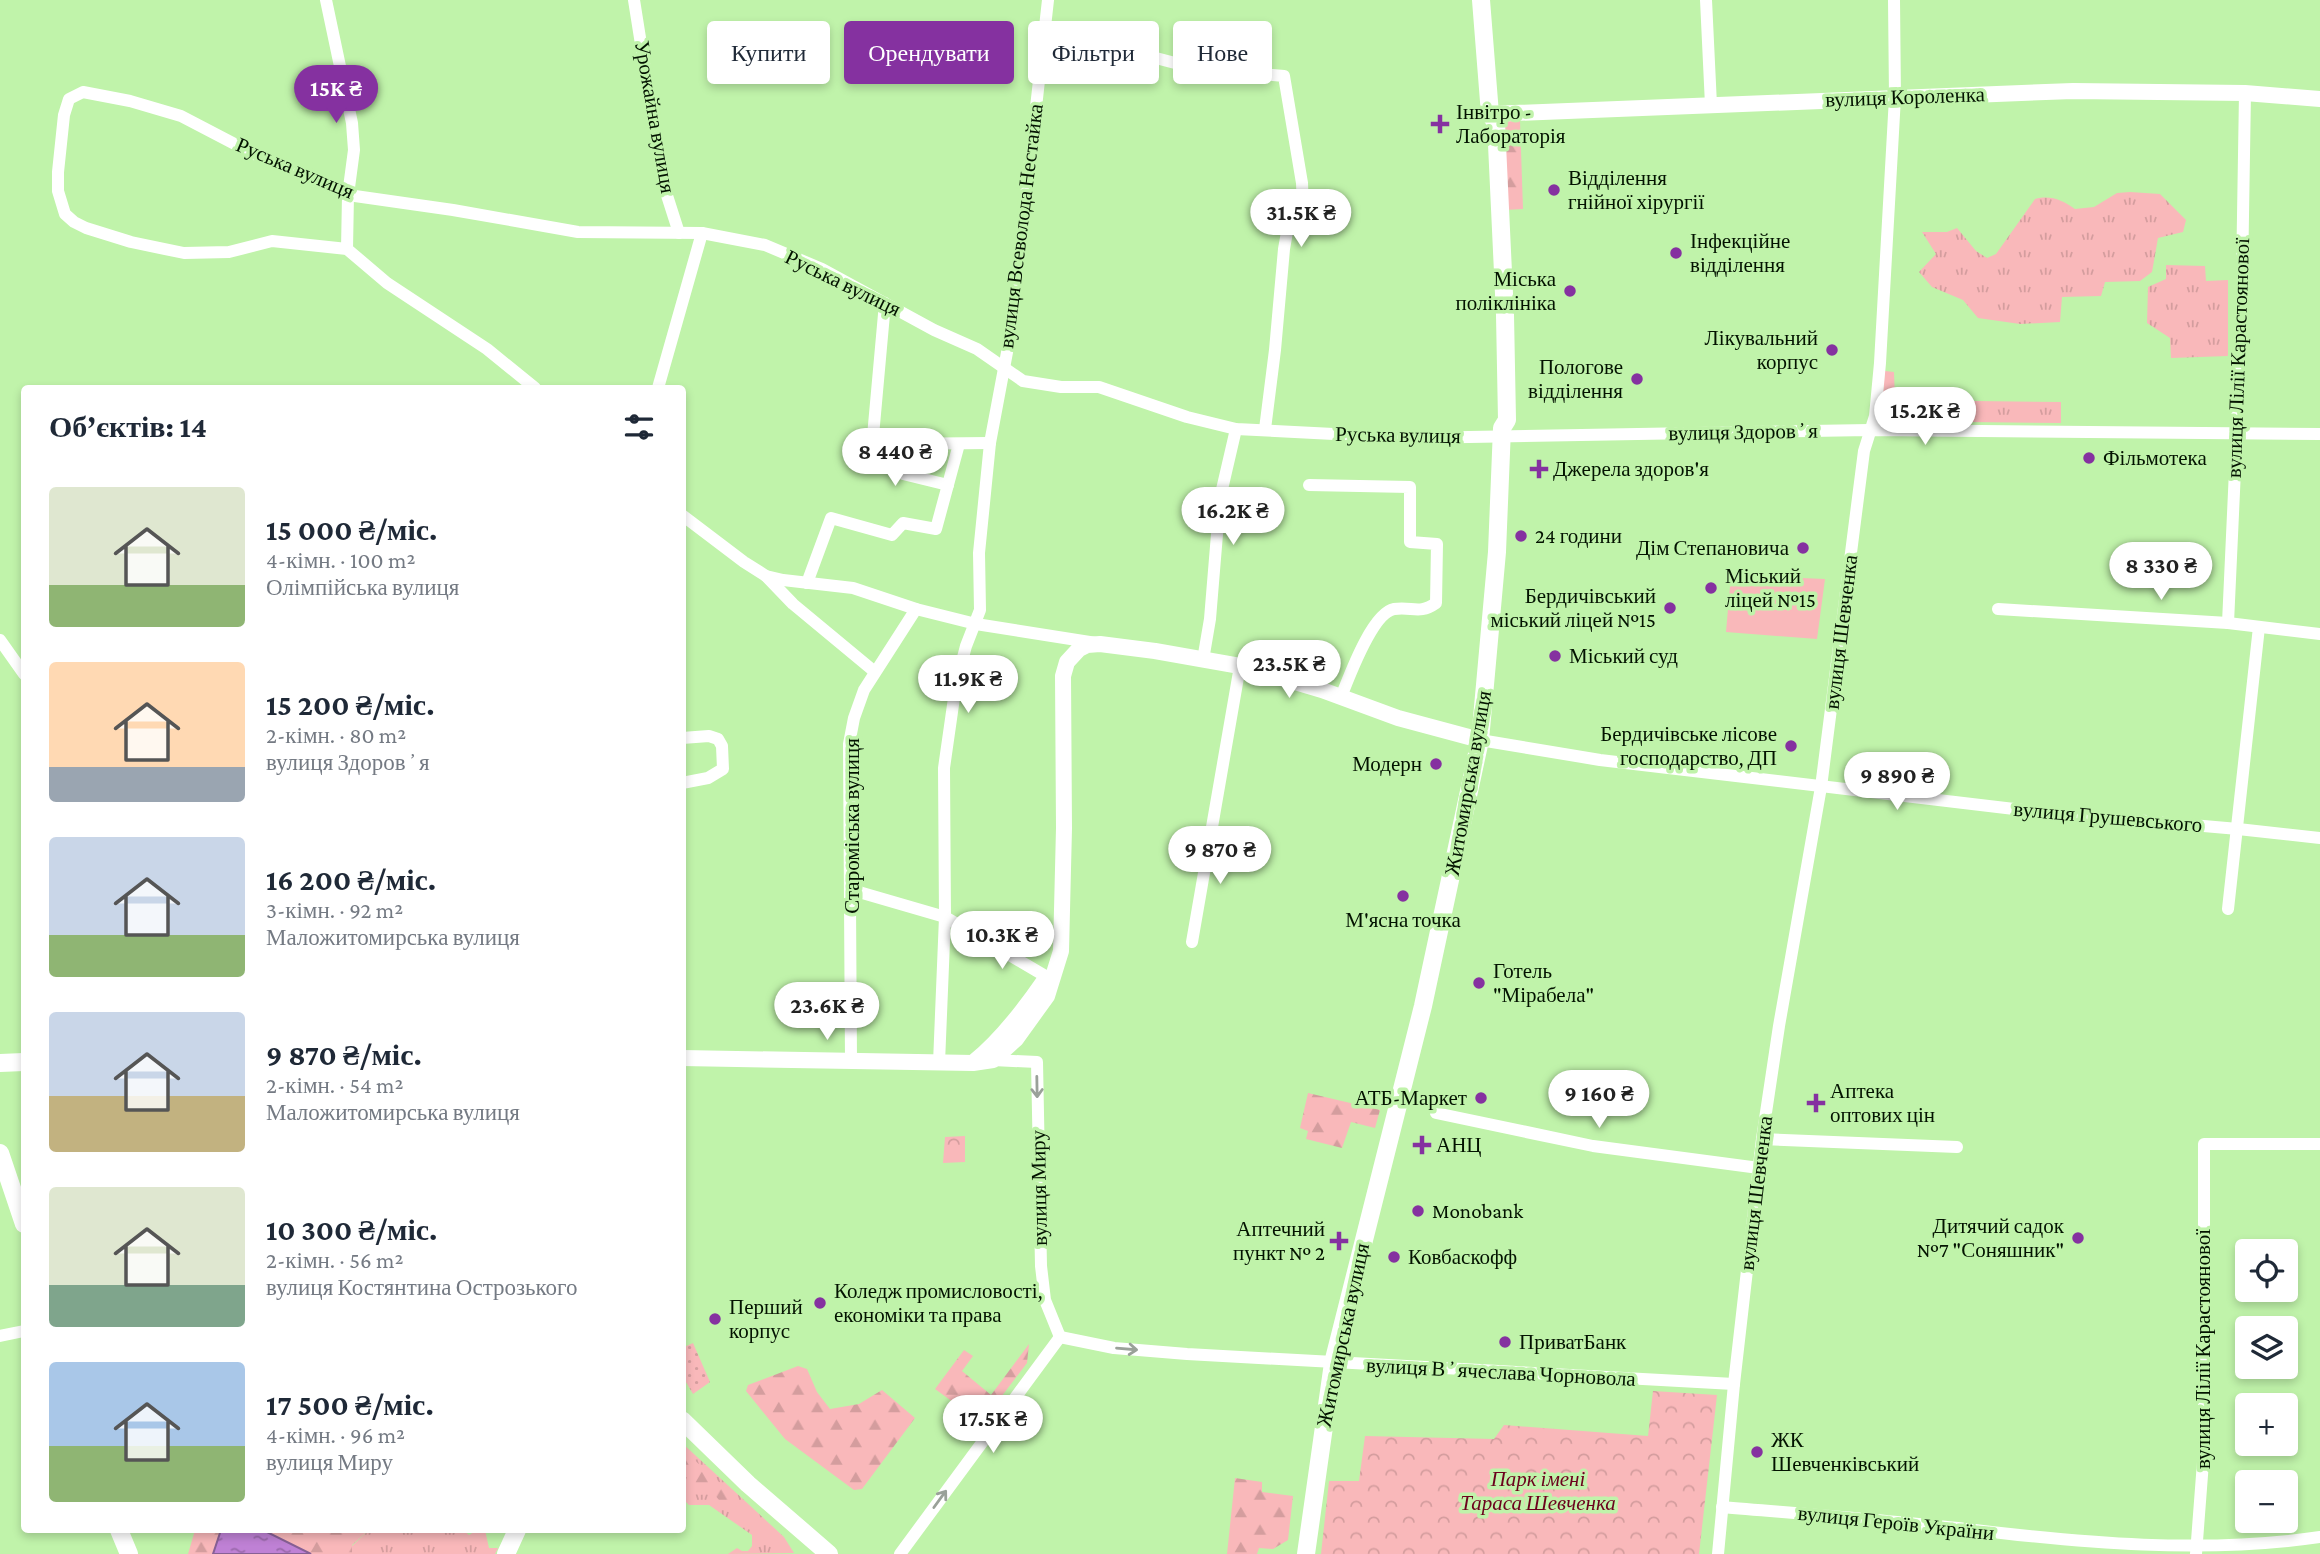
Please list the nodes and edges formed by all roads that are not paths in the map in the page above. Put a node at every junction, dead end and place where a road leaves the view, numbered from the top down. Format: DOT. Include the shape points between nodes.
graph roads {
  1 [pos="326,0"];
  2 [pos="634,0"];
  3 [pos="1048,0"];
  4 [pos="1481,0"];
  5 [pos="1706,0"];
  6 [pos="1894,0"];
  7 [pos="1045,21"];
  8 [pos="1159,59"];
  9 [pos="1038,84"];
  10 [pos="2245,93"];
  11 [pos="1895,97"];
  12 [pos="2320,99"];
  13 [pos="1711,105"];
  14 [pos="1490,114"];
  15 [pos="348,195"];
  16 [pos="679,233"];
  17 [pos="702,233"];
  18 [pos="347,248"];
  19 [pos="885,303"];
  20 [pos="1003,368"];
  21 [pos="531,385"];
  22 [pos="659,385"];
  23 [pos="1236,429"];
  24 [pos="1265,429"];
  25 [pos="1870,430"];
  26 [pos="1502,432"];
  27 [pos="2235,434"];
  28 [pos="2320,434"];
  29 [pos="990,443"];
  30 [pos="959,444"];
  31 [pos="909,445"];
  32 [pos="948,485"];
  33 [pos="1309,485"];
  34 [pos="686,518"];
  35 [pos="766,576"];
  36 [pos="807,583"];
  37 [pos="916,609"];
  38 [pos="1998,609"];
  39 [pos="2228,623"];
  40 [pos="976,624"];
  41 [pos="2259,627"];
  42 [pos="2320,634"];
  43 [pos="0,640"];
  44 [pos="1100,644"];
  45 [pos="1203,660"];
  46 [pos="1240,666"];
  47 [pos="21,670"];
  48 [pos="875,672"];
  49 [pos="1340,697"];
  50 [pos="686,738"];
  51 [pos="1480,740"];
  52 [pos="686,782"];
  53 [pos="1821,787"];
  54 [pos="2238,829"];
  55 [pos="2320,838"];
  56 [pos="852,890"];
  57 [pos="2228,909"];
  58 [pos="945,917"];
  59 [pos="1192,942"];
  60 [pos="1058,961"];
  61 [pos="1046,977"];
  62 [pos="686,1058"];
  63 [pos="993,1060"];
  64 [pos="851,1061"];
  65 [pos="21,1062"];
  66 [pos="0,1063"];
  67 [pos="939,1063"];
  68 [pos="973,1063"];
  69 [pos="1436,1113"];
  70 [pos="1762,1139"];
  71 [pos="2320,1144"];
  72 [pos="1957,1147"];
  73 [pos="0,1153"];
  74 [pos="1759,1168"];
  75 [pos="21,1215"];
  76 [pos="21,1332"];
  77 [pos="0,1336"];
  78 [pos="1060,1337"];
  79 [pos="1333,1363"];
  80 [pos="1734,1384"];
  81 [pos="686,1424"];
  82 [pos="1722,1507"];
  83 [pos="120,1533"];
  84 [pos="516,1533"];
  85 [pos="2320,1537"];
  86 [pos="2196,1552"];
  87 [pos="129,1554"];
  88 [pos="506,1554"];
  89 [pos="830,1554"];
  90 [pos="900,1554"];
  91 [pos="1306,1554"];
  92 [pos="1718,1554"];
  1 -- 15 [label="street" via="352,123"];
  2 -- 16 [label="street, Урожайна вулиця" via="663,183"];
  3 -- 7 [label="street, вулиця Всеволода Нестайка"];
  4 -- 14 [label="main road, Житомирська вулиця"];
  5 -- 13 [label="street"];
  6 -- 11 [label="street, вулиця Шевченка"];
  8 -- 24 [label="street" via="1194,68 1284,76 1303,207 1287,232 1284,249"];
  9 -- 20 [label="street, вулиця Всеволода Нестайка" via="1015,306"];
  10 -- 11 [label="main road, вулиця Короленка" via="2073,91"];
  10 -- 12 [label="main road, вулиця Короленка"];
  10 -- 27 [label="street, вулиця Лілії Карастоянової"];
  11 -- 13 [label="main road, вулиця Короленка"];
  11 -- 25 [label="street, вулиця Шевченка" via="1880,363"];
  13 -- 14 [label="main road, вулиця Короленка"];
  14 -- 26 [label="main road, Житомирська вулиця" via="1496,123 1505,315 1507,420"];
  15 -- 16 [label="street, Руська вулиця" via="578,232"];
  15 -- 18 [label="street"];
  15 -- 18 [label="street, Руська вулиця" via="181,116 105,95 83,92 69,99 58,172 60,202 65,214 86,228 184,253 229,252 272,241"];
  16 -- 17 [label="street, Руська вулиця"];
  17 -- 19 [label="street, Руська вулиця" via="765,245 822,268"];
  17 -- 22 [label="street"];
  18 -- 21 [label="street" via="387,283 487,349"];
  19 -- 20 [label="street, Руська вулиця" via="977,349"];
  19 -- 31 [label="street" via="873,436 884,444"];
  20 -- 23 [label="street, Руська вулиця" via="1023,381 1099,387"];
  20 -- 29 [label="street, вулиця Всеволода Нестайка"];
  23 -- 24 [label="street, Руська вулиця"];
  23 -- 45 [label="street" via="1220,498"];
  24 -- 26 [label="street, Руська вулиця" via="1412,438"];
  25 -- 26 [label="street, вулиця Здоровʼя"];
  25 -- 27 [label="street, вулиця Здоровʼя"];
  25 -- 53 [label="street, вулиця Шевченка"];
  26 -- 51 [label="main road, Житомирська вулиця"];
  27 -- 28 [label="street, вулиця Здоровʼя"];
  27 -- 39 [label="street, вулиця Лілії Карастоянової"];
  29 -- 30 [label="street"];
  29 -- 40 [label="street, вулиця Всеволода Нестайка"];
  30 -- 31 [label="street"];
  30 -- 32 [label="street"];
  31 -- 32 [label="street" via="903,474"];
  32 -- 36 [label="street" via="936,529 903,523 892,534 831,519"];
  33 -- 49 [label="street" via="1410,487 1410,542 1437,544 1436,603 1426,610 1392,609 1379,618"];
  34 -- 35 [label="street"];
  35 -- 36 [label="street"];
  35 -- 48 [label="street"];
  36 -- 37 [label="street" via="853,588"];
  37 -- 40 [label="street"];
  37 -- 48 [label="street, Староміська вулиця"];
  38 -- 39 [label="street"];
  39 -- 41 [label="street"];
  40 -- 44 [label="street"];
  40 -- 58 [label="street, вулиця Всеволода Нестайка" via="956,684 944,768"];
  41 -- 42 [label="street"];
  41 -- 54 [label="street"];
  43 -- 47 [label="street"];
  44 -- 45 [label="main road"];
  44 -- 60 [label="main road" via="1079,649 1067,662 1063,676 1063,929"];
  45 -- 46 [label="main road"];
  46 -- 49 [label="main road"];
  46 -- 59 [label="street"];
  48 -- 56 [label="street, Староміська вулиця" via="864,690 849,744"];
  49 -- 51 [label="main road"];
  50 -- 52 [label="street" via="718,738 723,769"];
  51 -- 53 [label="street, вулиця Грушевського"];
  51 -- 79 [label="main road, Житомирська вулиця" via="1423,1006"];
  53 -- 54 [label="street, вулиця Грушевського"];
  53 -- 70 [label="street, вулиця Шевченка"];
  54 -- 55 [label="street, вулиця Грушевського"];
  54 -- 57 [label="street"];
  56 -- 58 [label="street"];
  56 -- 64 [label="street, Староміська вулиця"];
  58 -- 61 [label="street"];
  58 -- 67 [label="street, вулиця Всеволода Нестайка"];
  60 -- 61 [label="main road"];
  60 -- 63 [label="main road" via="1053,982 1035,1013 1016,1040"];
  61 -- 68 [label="main road"];
  62 -- 64 [label="main road"];
  63 -- 68 [label="main road"];
  63 -- 78 [label="street, вулиця Миру, one-way" via="1037,1062 1041,1266 1045,1300"];
  64 -- 67 [label="main road"];
  65 -- 66 [label="main road"];
  67 -- 68 [label="main road"];
  69 -- 74 [label="street" via="1593,1146"];
  70 -- 72 [label="street"];
  70 -- 74 [label="street, вулиця Шевченка"];
  71 -- 86 [label="street, вулиця Лілії Карастоянової" via="2203,1144 2204,1449"];
  73 -- 75 [label="main road"];
  74 -- 80 [label="street, вулиця Шевченка"];
  76 -- 77 [label="street"];
  78 -- 79 [label="street, вулиця Вʼячеслава Чорновола, one-way" via="1114,1348"];
  90 -- 78 [label="street, one-way"];
  79 -- 80 [label="street, вулиця Вʼячеслава Чорновола"];
  79 -- 91 [label="main road, Житомирська вулиця"];
  80 -- 82 [label="street, вулиця Шевченка"];
  81 -- 89 [label="main road"];
  82 -- 86 [label="street, вулиця Героїв України"];
  82 -- 92 [label="street, вулиця Шевченка"];
  83 -- 87 [label="main road"];
  84 -- 88 [label="main road"];
  85 -- 86 [label="street, вулиця Героїв України"];
}
